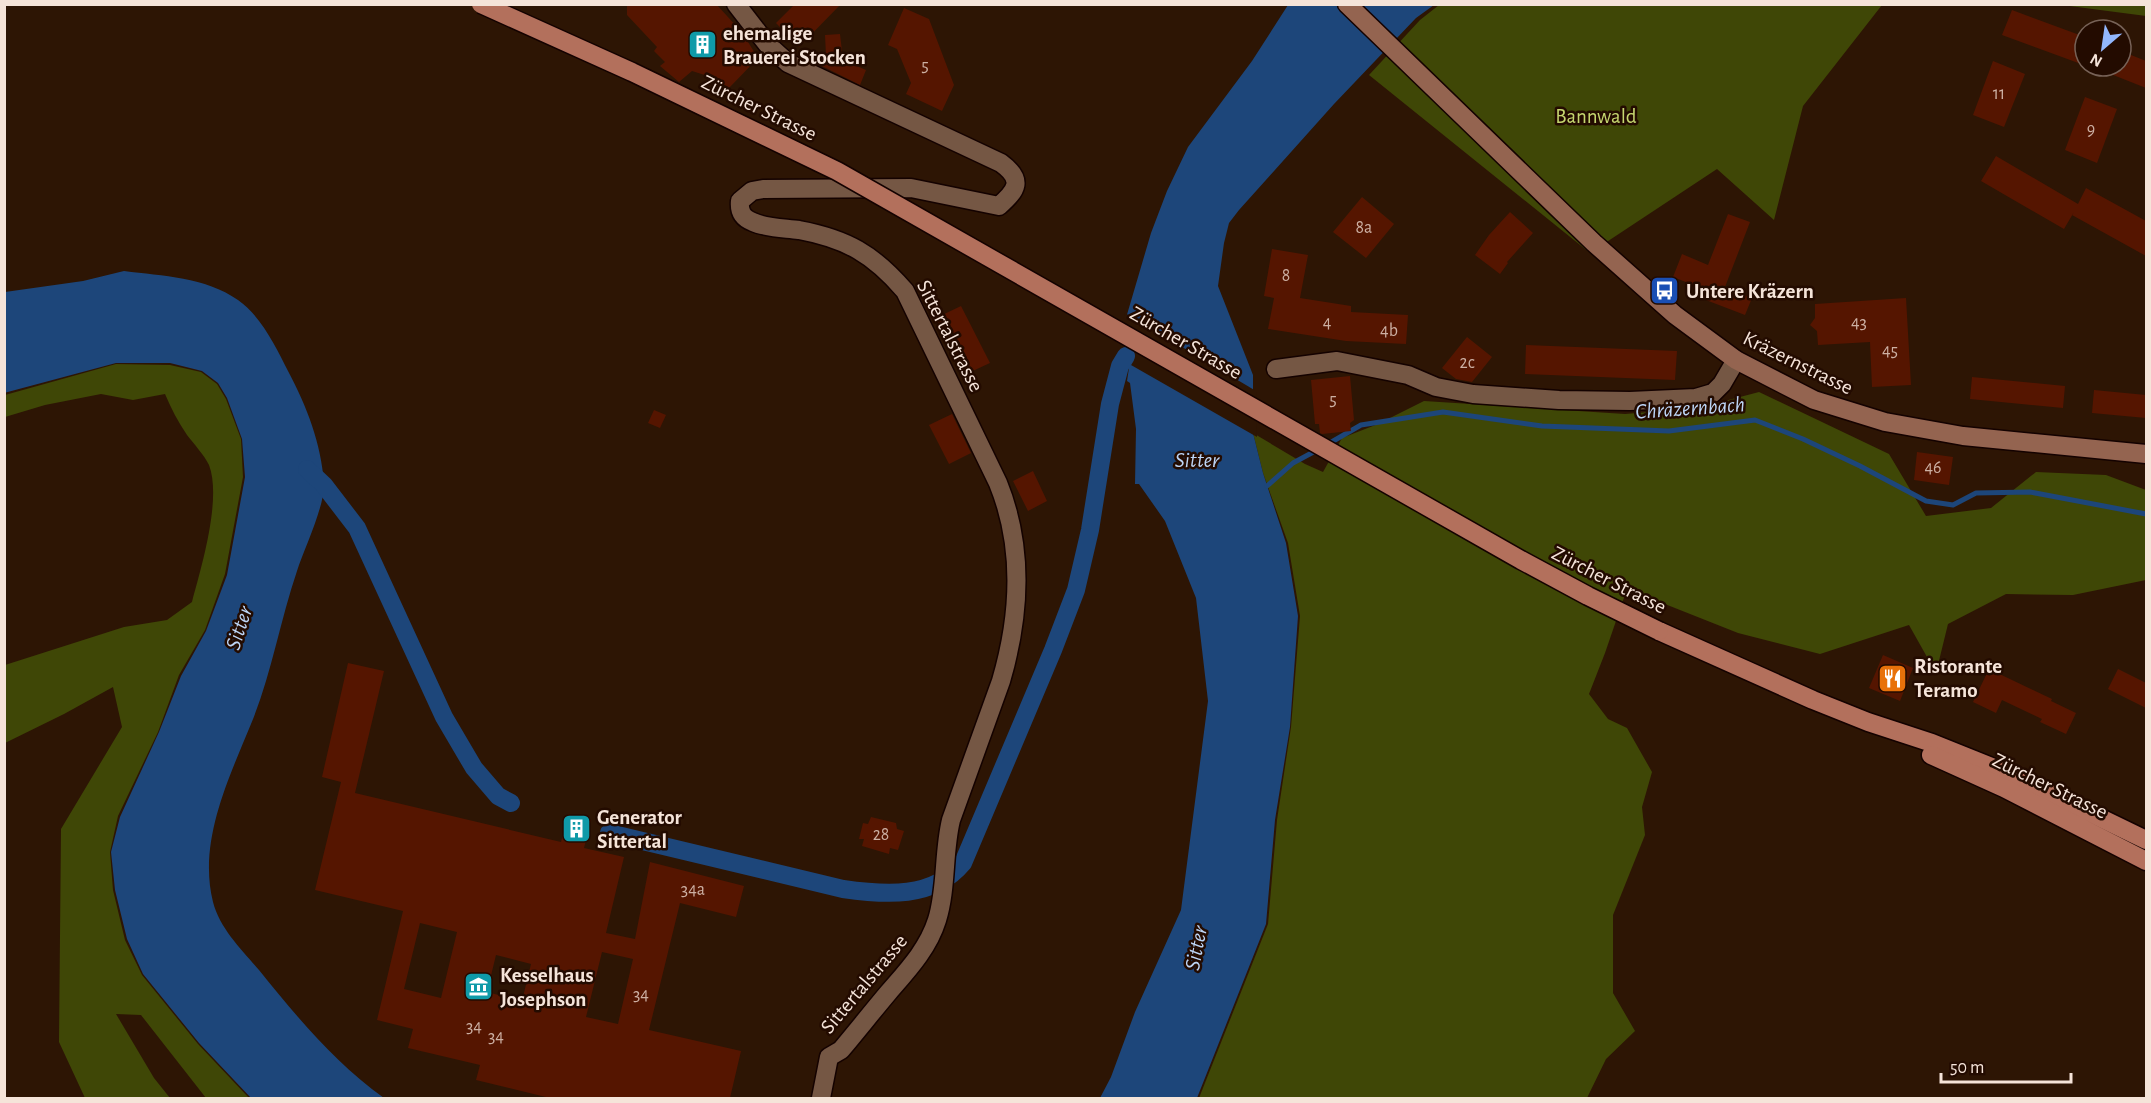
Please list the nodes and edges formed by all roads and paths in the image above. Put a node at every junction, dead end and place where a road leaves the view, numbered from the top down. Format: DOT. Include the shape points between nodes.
graph roads {
  1 [pos="481,4"];
  2 [pos="736,4"];
  3 [pos="1347,4"];
  4 [pos="1736,360"];
  5 [pos="1276,369"];
  6 [pos="2146,454"];
  7 [pos="1868,722"];
  8 [pos="2146,840"];
  9 [pos="2146,861"];
  10 [pos="820,1098"];
  1 -- 7 [label="main road, Zürcher Strasse, bridge" via="837,171 1588,596 1775,684"];
  2 -- 10 [label="street, Sittertalstrasse" via="767,44 788,63 1001,163 1015,185 1013,193 999,206 911,188 763,189 745,195 740,201 739,210 753,223 837,240 866,254 905,291 998,483 1008,507 1015,547 1016,608 1012,634 1001,681 946,838 937,921 920,954 841,1050 829,1057"];
  3 -- 4 [label="street, Kräzernstrasse" via="1594,243 1653,296"];
  4 -- 5 [label="street" via="1713,393 1696,398 1630,401 1473,394 1436,387 1408,375 1337,361"];
  4 -- 6 [label="street, Kräzernstrasse" via="1814,400 1885,422 1963,436"];
  7 -- 8 [label="main road, Zürcher Strasse" via="2014,776"];
  7 -- 9 [label="main road, Zürcher Strasse"];
}
